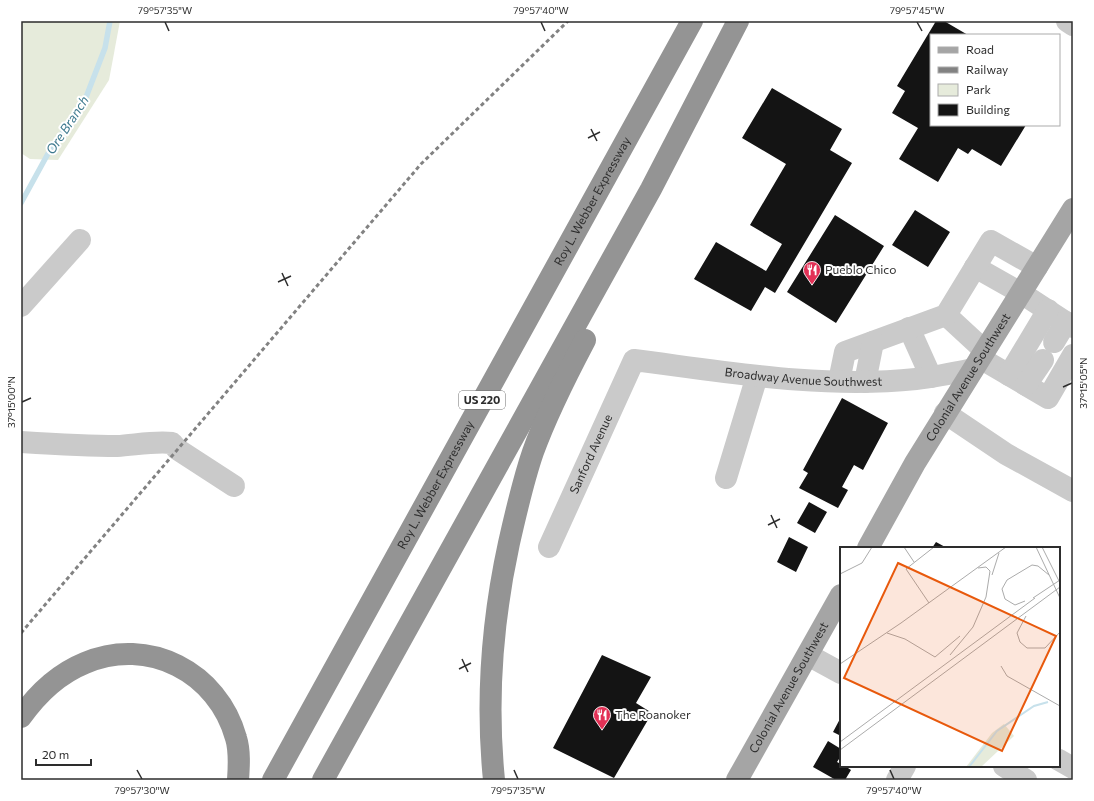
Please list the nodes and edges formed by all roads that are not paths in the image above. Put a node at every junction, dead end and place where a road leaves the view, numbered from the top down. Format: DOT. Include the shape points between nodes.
graph roads {
  1 [pos="692,21"];
  2 [pos="738,21"];
  3 [pos="1067,21"];
  4 [pos="1073,25"];
  5 [pos="651,189"];
  6 [pos="1069,222"];
  7 [pos="80,240"];
  8 [pos="975,267"];
  9 [pos="1037,267"];
  10 [pos="1021,293"];
  11 [pos="21,306"];
  12 [pos="1048,310"];
  13 [pos="946,315"];
  14 [pos="1069,325"];
  15 [pos="909,328"];
  16 [pos="873,342"];
  17 [pos="1073,355"];
  18 [pos="979,359"];
  19 [pos="634,360"];
  20 [pos="757,376"];
  21 [pos="931,377"];
  22 [pos="1018,380"];
  23 [pos="839,382"];
  24 [pos="865,382"];
  25 [pos="945,413"];
  26 [pos="21,442"];
  27 [pos="726,478"];
  28 [pos="234,486"];
  29 [pos="1073,491"];
  30 [pos="549,547"];
  31 [pos="869,547"];
  32 [pos="840,598"];
  33 [pos="808,655"];
  34 [pos="840,672"];
  35 [pos="21,717"];
  36 [pos="1060,761"];
  37 [pos="904,767"];
  38 [pos="1006,767"];
  39 [pos="1033,767"];
  40 [pos="1073,768"];
  41 [pos="238,780"];
  42 [pos="273,780"];
  43 [pos="323,780"];
  44 [pos="494,780"];
  45 [pos="737,780"];
  46 [pos="897,780"];
  47 [pos="1026,780"];
  1 -- 42 [label="highway, Roy L. Webber Expressway / US 220"];
  2 -- 5 [label="highway"];
  3 -- 4 [label="street"];
  5 -- 43 [label="highway"];
  5 -- 44 [label="highway" via="596,318 559,388 533,452 516,513 502,575 494,634 490,691"];
  6 -- 9 [label="main road, Colonial Avenue Southwest"];
  7 -- 11 [label="street"];
  8 -- 9 [label="street" via="991,241"];
  8 -- 10 [label="street"];
  8 -- 13 [label="street"];
  9 -- 10 [label="main road, Colonial Avenue Southwest"];
  10 -- 12 [label="street"];
  10 -- 18 [label="main road, Colonial Avenue Southwest"];
  12 -- 14 [label="street"];
  12 -- 22 [label="street"];
  13 -- 15 [label="street"];
  13 -- 18 [label="street"];
  14 -- 22 [label="street" via="1048,351"];
  15 -- 16 [label="street"];
  15 -- 21 [label="street"];
  16 -- 23 [label="street" via="845,352"];
  16 -- 24 [label="street"];
  17 -- 22 [label="street" via="1048,398"];
  18 -- 21 [label="street, Broadway Avenue Southwest"];
  18 -- 22 [label="street"];
  18 -- 25 [label="main road, Colonial Avenue Southwest"];
  19 -- 20 [label="street, Broadway Avenue Southwest"];
  19 -- 30 [label="street, Sanford Avenue"];
  20 -- 23 [label="street, Broadway Avenue Southwest"];
  20 -- 27 [label="street"];
  21 -- 24 [label="street, Broadway Avenue Southwest"];
  23 -- 24 [label="street, Broadway Avenue Southwest"];
  25 -- 29 [label="street" via="1006,454"];
  25 -- 31 [label="main road, Colonial Avenue Southwest"];
  26 -- 28 [label="street" via="69,446 172,443 177,449"];
  32 -- 33 [label="main road, Colonial Avenue Southwest"];
  33 -- 34 [label="street"];
  33 -- 45 [label="main road, Colonial Avenue Southwest"];
  35 -- 41 [label="highway" via="45,688 86,662 131,654 153,656 190,672 218,699 230,718 237,739"];
  36 -- 40 [label="street"];
  37 -- 46 [label="street"];
  38 -- 47 [label="street"];
  39 -- 47 [label="street"];
}
